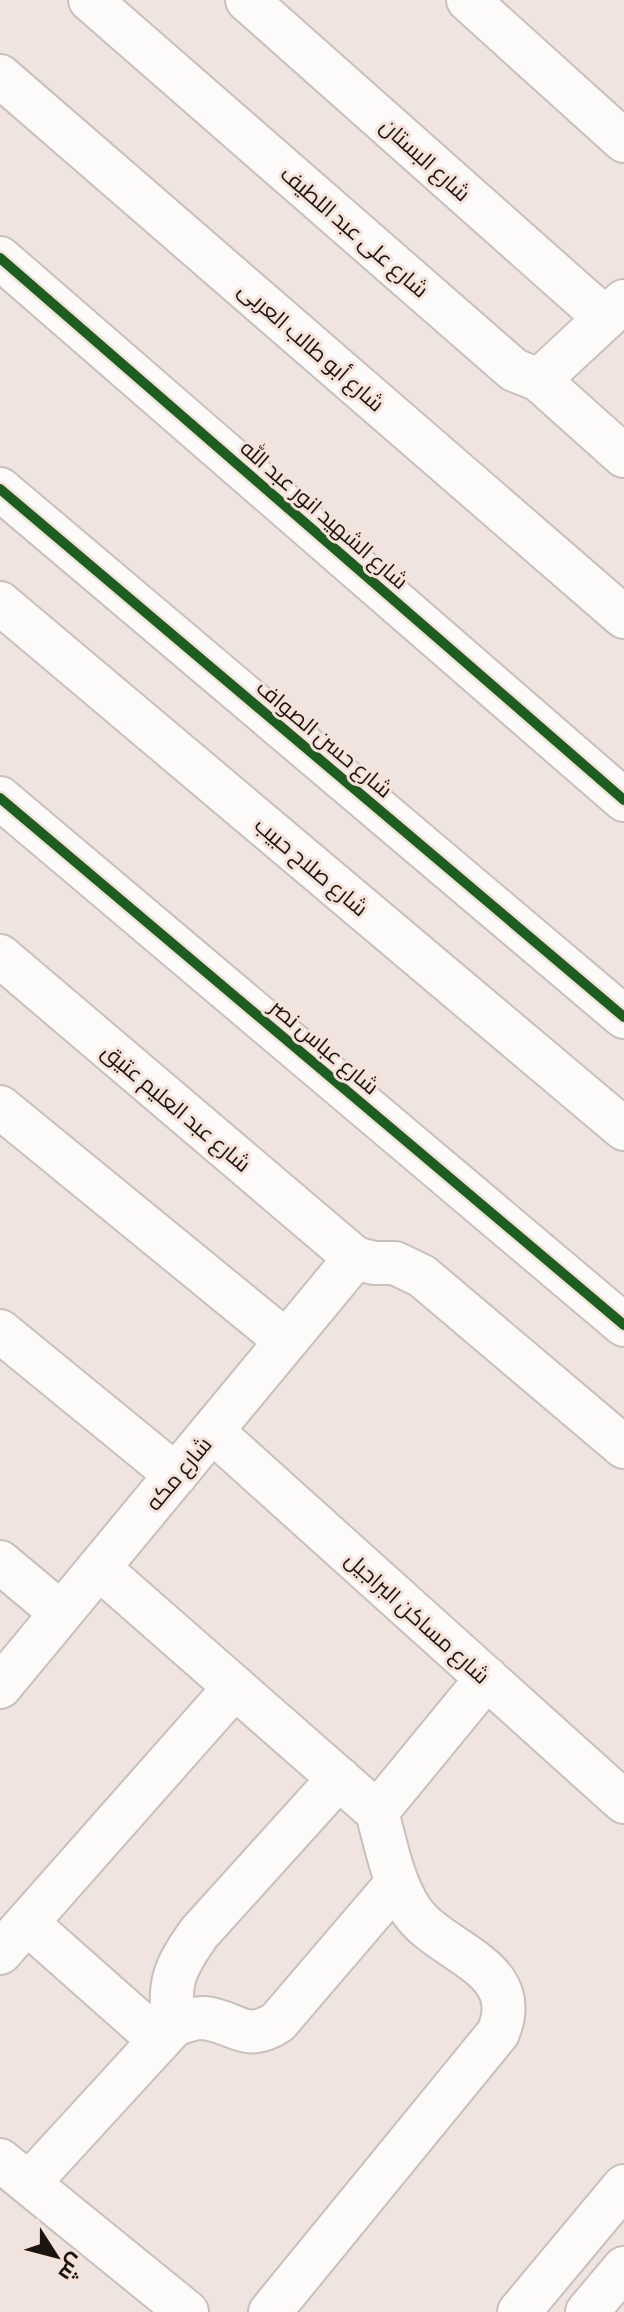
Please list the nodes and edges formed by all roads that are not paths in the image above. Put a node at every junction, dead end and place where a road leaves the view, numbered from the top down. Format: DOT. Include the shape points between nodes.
graph roads {
  1 [pos="90,0"];
  2 [pos="247,0"];
  3 [pos="468,0"];
  4 [pos="0,76"];
  5 [pos="624,141"];
  6 [pos="0,258"];
  7 [pos="614,309"];
  8 [pos="539,380"];
  9 [pos="624,456"];
  10 [pos="0,489"];
  11 [pos="0,603"];
  12 [pos="624,617"];
  13 [pos="0,798"];
  14 [pos="624,800"];
  15 [pos="0,956"];
  16 [pos="624,1017"];
  17 [pos="0,1107"];
  18 [pos="624,1129"];
  19 [pos="355,1258"];
  20 [pos="624,1325"];
  21 [pos="0,1331"];
  22 [pos="286,1341"];
  23 [pos="212,1431"];
  24 [pos="624,1447"];
  25 [pos="176,1475"];
  26 [pos="0,1562"];
  27 [pos="99,1568"];
  28 [pos="61,1613"];
  29 [pos="487,1678"];
  30 [pos="0,1687"];
  31 [pos="235,1687"];
  32 [pos="339,1778"];
  33 [pos="624,1802"];
  34 [pos="377,1812"];
  35 [pos="396,1884"];
  36 [pos="13,1938"];
  37 [pos="166,2033"];
  38 [pos="15,2172"];
  39 [pos="624,2186"];
  40 [pos="624,2268"];
  41 [pos="187,2312"];
  42 [pos="270,2312"];
  43 [pos="519,2312"];
  44 [pos="587,2312"];
  1 -- 8 [label="street, شارع على عبد اللطيف" via="514,370"];
  2 -- 7 [label="street, شارع البستان"];
  3 -- 5 [label="street"];
  4 -- 12 [label="street, شارع أبو طالب العربى"];
  6 -- 14 [label="street, شارع الشهيد انور عبد الله"];
  7 -- 8 [label="street"];
  8 -- 9 [label="street, شارع على عبد اللطيف"];
  10 -- 16 [label="street, شارع حسن الصواف"];
  11 -- 18 [label="street, شارع صلاح حبيب"];
  13 -- 20 [label="street, شارع عباس نصر"];
  15 -- 19 [label="street, شارع عبد العليم عتيق"];
  17 -- 22 [label="street"];
  19 -- 22 [label="street, شارع مكه"];
  19 -- 24 [label="street" via="395,1263 422,1276"];
  21 -- 25 [label="street"];
  22 -- 23 [label="street, شارع مكه"];
  23 -- 25 [label="street, شارع مكه"];
  23 -- 29 [label="street, شارع مساكن البراجيل"];
  25 -- 27 [label="street, شارع مكه"];
  26 -- 28 [label="street"];
  27 -- 28 [label="street, شارع مكه"];
  27 -- 31 [label="street"];
  28 -- 30 [label="street, شارع مكه"];
  29 -- 33 [label="street, شارع مساكن البراجيل"];
  29 -- 34 [label="street"];
  31 -- 32 [label="street"];
  31 -- 36 [label="street"];
  32 -- 34 [label="street"];
  32 -- 37 [label="street" via="180,1960"];
  34 -- 35 [label="street"];
  35 -- 37 [label="street" via="268,2029 245,2032 203,2018 187,2020"];
  35 -- 42 [label="street" via="413,1913 491,1975 500,1987 504,2019 498,2033"];
  36 -- 37 [label="street"];
  37 -- 38 [label="street"];
  38 -- 41 [label="street"];
  39 -- 43 [label="street"];
  40 -- 44 [label="street"];
}
